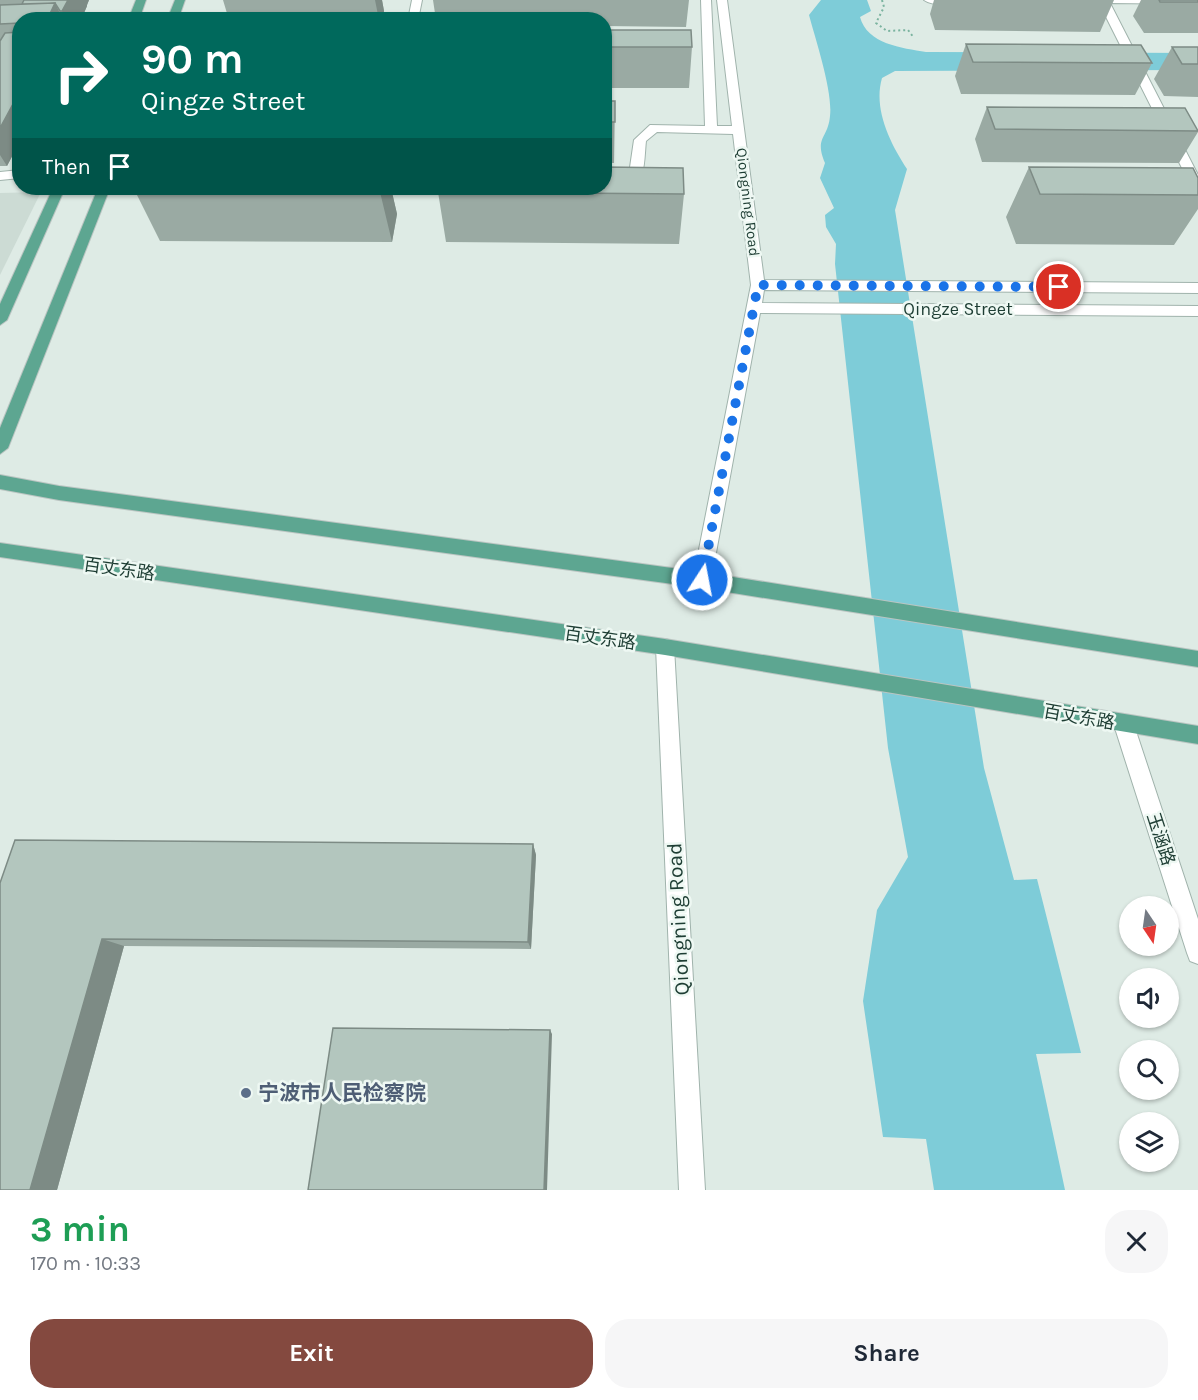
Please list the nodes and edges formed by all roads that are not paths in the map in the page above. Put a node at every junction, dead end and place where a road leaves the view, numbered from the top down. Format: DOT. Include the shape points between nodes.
graph roads {
  1 [pos="706,0"];
  2 [pos="722,0"];
  3 [pos="929,0"];
  4 [pos="975,0"];
  5 [pos="1080,0"];
  6 [pos="1104,0"];
  7 [pos="1198,1"];
  8 [pos="711,129"];
  9 [pos="738,130"];
  10 [pos="617,191"];
  11 [pos="1194,192"];
  12 [pos="56,195"];
  13 [pos="101,195"];
  14 [pos="758,285"];
  15 [pos="1198,288"];
  16 [pos="755,308"];
  17 [pos="1198,310"];
  18 [pos="0,320"];
  19 [pos="0,448"];
  20 [pos="0,482"];
  21 [pos="0,550"];
  22 [pos="702,580"];
  23 [pos="665,647"];
  24 [pos="1198,659"];
  25 [pos="1124,725"];
  26 [pos="1198,735"];
  27 [pos="1198,953"];
  28 [pos="692,1190"];
  1 -- 8 [label="street"];
  2 -- 9 [label="street, Qiongning Road"];
  3 -- 4 [label="street"];
  5 -- 6 [label="street"];
  6 -- 7 [label="street"];
  6 -- 11 [label="street"];
  8 -- 9 [label="street"];
  8 -- 10 [label="street" via="654,128 640,140 634,182"];
  9 -- 14 [label="street, Qiongning Road"];
  12 -- 18 [label="main road"];
  13 -- 19 [label="main road"];
  14 -- 15 [label="street, Qingze Street"];
  14 -- 16 [label="street, Qiongning Road"];
  16 -- 17 [label="street, Qingze Street"];
  16 -- 22 [label="street, Qiongning Road"];
  20 -- 22 [label="main road"];
  21 -- 23 [label="main road, 百丈东路"];
  22 -- 24 [label="main road"];
  23 -- 25 [label="main road, 百丈东路"];
  23 -- 28 [label="street, Qiongning Road"];
  25 -- 26 [label="main road, 百丈东路"];
  25 -- 27 [label="street, 玉涵路"];
}
